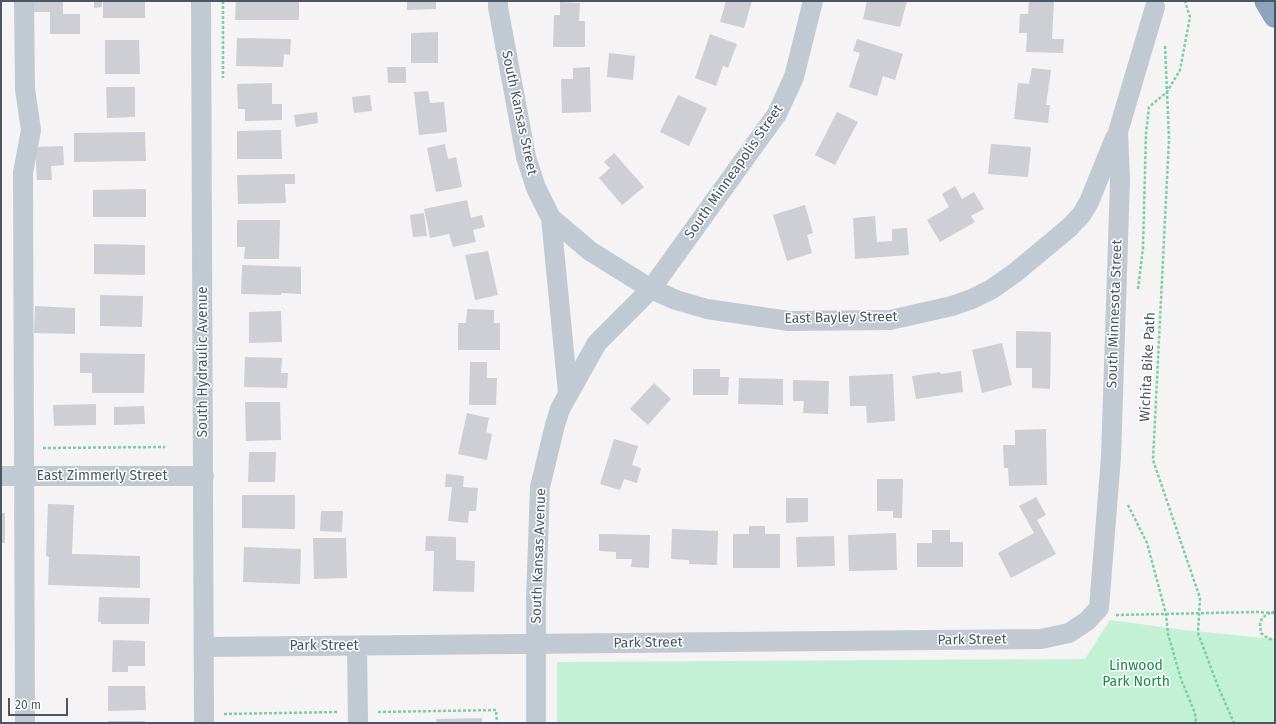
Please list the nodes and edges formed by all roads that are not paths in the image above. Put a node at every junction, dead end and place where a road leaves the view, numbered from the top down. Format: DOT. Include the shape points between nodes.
graph roads {
  1 [pos="24,1"];
  2 [pos="202,1"];
  3 [pos="498,1"];
  4 [pos="813,1"];
  5 [pos="1266,1"];
  6 [pos="1155,7"];
  7 [pos="1275,16"];
  8 [pos="1118,132"];
  9 [pos="551,218"];
  10 [pos="651,289"];
  11 [pos="568,393"];
  12 [pos="1,476"];
  13 [pos="24,476"];
  14 [pos="204,476"];
  15 [pos="1089,618"];
  16 [pos="536,644"];
  17 [pos="357,646"];
  18 [pos="204,647"];
  19 [pos="25,723"];
  20 [pos="204,723"];
  21 [pos="358,723"];
  22 [pos="536,723"];
  1 -- 13 [label="street" via="25,89 31,130 22,173"];
  2 -- 14 [label="street, South Hydraulic Avenue"];
  3 -- 9 [label="street, South Kansas Street" via="526,157 536,188"];
  4 -- 10 [label="street, South Minneapolis Street" via="794,77 777,114"];
  5 -- 7 [label="highway"];
  6 -- 8 [label="street, South Minnesota Street"];
  8 -- 10 [label="street, East Bayley Street" via="1090,202 1082,214 992,289 952,306 890,320 789,321 707,309"];
  8 -- 15 [label="street, South Minnesota Street" via="1120,180 1111,458 1099,608"];
  9 -- 10 [label="street, South Kansas Street" via="590,251"];
  9 -- 11 [label="street"];
  10 -- 11 [label="street, South Kansas Avenue" via="597,342"];
  11 -- 16 [label="street, South Kansas Avenue" via="555,425 540,487"];
  12 -- 13 [label="street, East Zimmerly Street"];
  13 -- 14 [label="street, East Zimmerly Street"];
  13 -- 19 [label="street"];
  14 -- 18 [label="street, South Hydraulic Avenue"];
  15 -- 16 [label="street, Park Street" via="1069,633 1041,639"];
  16 -- 17 [label="street, Park Street"];
  16 -- 22 [label="street, South Kansas Avenue"];
  17 -- 18 [label="street, Park Street"];
  17 -- 21 [label="street"];
  18 -- 20 [label="street, South Hydraulic Avenue"];
}
